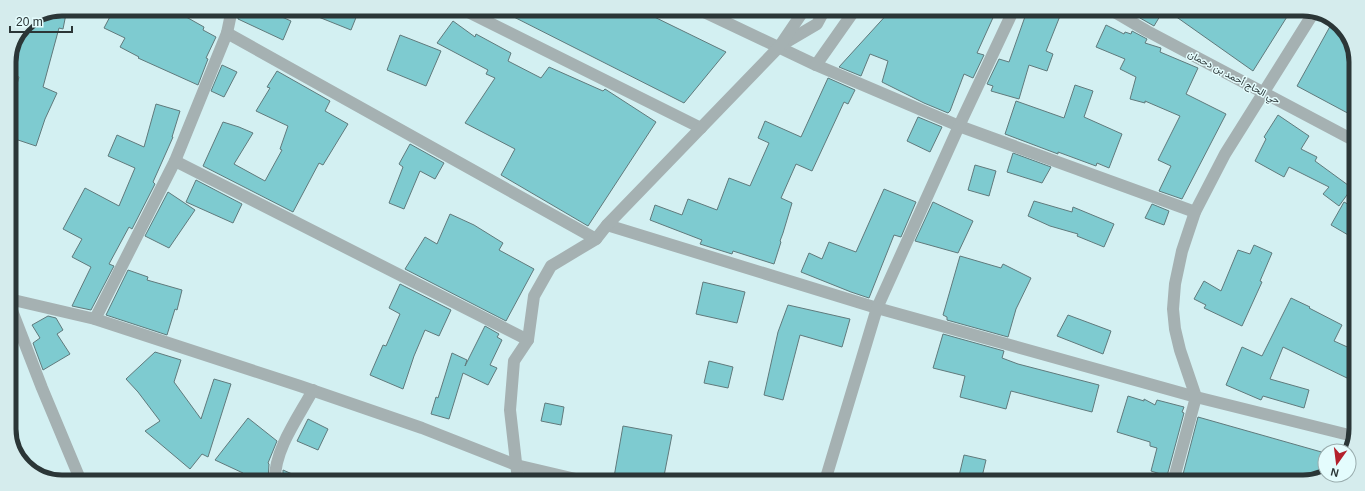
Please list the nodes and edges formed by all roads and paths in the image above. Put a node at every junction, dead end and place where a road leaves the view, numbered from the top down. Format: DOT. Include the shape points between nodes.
graph roads {
  1 [pos="230,16"];
  2 [pos="476,16"];
  3 [pos="713,16"];
  4 [pos="800,16"];
  5 [pos="821,16"];
  6 [pos="850,16"];
  7 [pos="1011,16"];
  8 [pos="1122,16"];
  9 [pos="1311,16"];
  10 [pos="227,32"];
  11 [pos="779,47"];
  12 [pos="816,65"];
  13 [pos="1263,92"];
  14 [pos="958,126"];
  15 [pos="701,128"];
  16 [pos="1349,138"];
  17 [pos="175,161"];
  18 [pos="1194,212"];
  19 [pos="607,225"];
  20 [pos="596,238"];
  21 [pos="16,301"];
  22 [pos="877,308"];
  23 [pos="95,319"];
  24 [pos="16,321"];
  25 [pos="528,340"];
  26 [pos="313,390"];
  27 [pos="1196,397"];
  28 [pos="1349,435"];
  29 [pos="516,465"];
  30 [pos="78,475"];
  31 [pos="275,475"];
  32 [pos="517,475"];
  33 [pos="559,475"];
  34 [pos="827,475"];
  35 [pos="1175,475"];
  1 -- 10 [label="street"];
  2 -- 15 [label="street"];
  3 -- 11 [label="street"];
  4 -- 11 [label="street"];
  5 -- 11 [label="street" via="817,24"];
  6 -- 12 [label="street"];
  7 -- 14 [label="street"];
  8 -- 13 [label="street, حي الحاج أحمد بن دحمان"];
  9 -- 13 [label="street"];
  10 -- 17 [label="street"];
  10 -- 20 [label="street"];
  11 -- 12 [label="street"];
  11 -- 15 [label="street"];
  12 -- 14 [label="street"];
  13 -- 16 [label="street, حي الحاج أحمد بن دحمان"];
  13 -- 18 [label="street" via="1225,154"];
  14 -- 18 [label="street"];
  14 -- 22 [label="street"];
  15 -- 19 [label="street"];
  17 -- 23 [label="street"];
  17 -- 25 [label="street"];
  18 -- 27 [label="street" via="1182,251 1173,309 1180,350"];
  19 -- 20 [label="street"];
  19 -- 22 [label="street"];
  20 -- 25 [label="street" via="551,266 534,296"];
  21 -- 23 [label="street"];
  22 -- 27 [label="street"];
  22 -- 34 [label="street"];
  23 -- 26 [label="street"];
  24 -- 30 [label="street"];
  25 -- 29 [label="street" via="514,361 510,410"];
  26 -- 29 [label="street" via="422,428"];
  26 -- 31 [label="street" via="281,449"];
  27 -- 28 [label="street"];
  27 -- 35 [label="street"];
  29 -- 32 [label="street"];
  29 -- 33 [label="street"];
}
